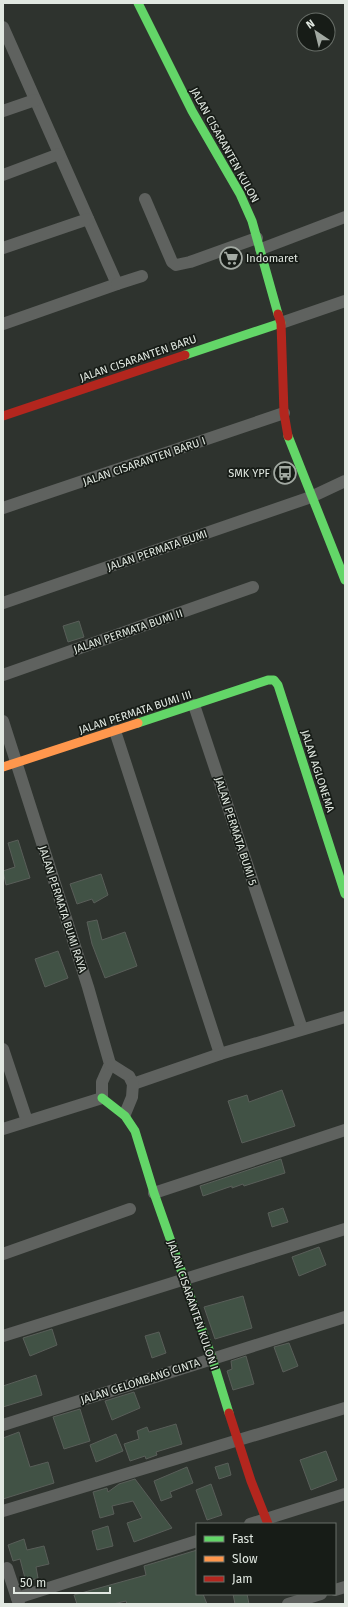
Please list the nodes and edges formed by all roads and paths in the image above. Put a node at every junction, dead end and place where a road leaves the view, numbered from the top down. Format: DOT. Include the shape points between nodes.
graph roads {
  1 [pos="138,3"];
  2 [pos="3,27"];
  3 [pos="6,40"];
  4 [pos="35,100"];
  5 [pos="3,111"];
  6 [pos="59,154"];
  7 [pos="3,175"];
  8 [pos="145,199"];
  9 [pos="345,217"];
  10 [pos="88,219"];
  11 [pos="259,244"];
  12 [pos="3,248"];
  13 [pos="142,276"];
  14 [pos="116,284"];
  15 [pos="345,301"];
  16 [pos="281,323"];
  17 [pos="3,324"];
  18 [pos="284,413"];
  19 [pos="3,416"];
  20 [pos="345,481"];
  21 [pos="311,498"];
  22 [pos="3,508"];
  23 [pos="341,560"];
  24 [pos="345,580"];
  25 [pos="253,587"];
  26 [pos="3,603"];
  27 [pos="3,675"];
  28 [pos="274,680"];
  29 [pos="194,705"];
  30 [pos="3,721"];
  31 [pos="115,731"];
  32 [pos="16,763"];
  33 [pos="3,767"];
  34 [pos="345,894"];
  35 [pos="345,1017"];
  36 [pos="302,1029"];
  37 [pos="3,1048"];
  38 [pos="220,1054"];
  39 [pos="110,1064"];
  40 [pos="133,1084"];
  41 [pos="102,1098"];
  42 [pos="125,1114"];
  43 [pos="27,1121"];
  44 [pos="3,1129"];
  45 [pos="345,1130"];
  46 [pos="154,1193"];
  47 [pos="130,1209"];
  48 [pos="345,1229"];
  49 [pos="3,1254"];
  50 [pos="184,1280"];
  51 [pos="345,1317"];
  52 [pos="3,1336"];
  53 [pos="212,1358"];
  54 [pos="345,1408"];
  55 [pos="3,1425"];
  56 [pos="238,1441"];
  57 [pos="345,1494"];
  58 [pos="3,1511"];
  59 [pos="267,1521"];
  60 [pos="256,1523"];
  61 [pos="196,1541"];
  62 [pos="7,1568"];
  63 [pos="317,1595"];
  64 [pos="18,1601"];
  65 [pos="290,1601"];
  1 -- 11 [label="street, JALAN CISARANTEN KULON" via="192,111 240,194"];
  2 -- 3 [label="street"];
  3 -- 4 [label="street"];
  4 -- 5 [label="street"];
  4 -- 6 [label="street"];
  6 -- 7 [label="street"];
  6 -- 10 [label="street"];
  8 -- 11 [label="street" via="172,262 176,265"];
  9 -- 11 [label="street"];
  10 -- 12 [label="street"];
  10 -- 14 [label="street"];
  11 -- 16 [label="street, JALAN CISARANTEN KULON"];
  13 -- 14 [label="street"];
  14 -- 17 [label="street"];
  15 -- 16 [label="street"];
  16 -- 18 [label="street, JALAN CISARANTEN KULON"];
  16 -- 19 [label="street, JALAN CISARANTEN BARU"];
  18 -- 21 [label="street, JALAN CISARANTEN KULON" via="288,438"];
  18 -- 22 [label="street, JALAN CISARANTEN BARU I"];
  20 -- 21 [label="street, JALAN PERMATA BUMI"];
  21 -- 23 [label="street, JALAN CISARANTEN KULON"];
  21 -- 26 [label="street, JALAN PERMATA BUMI"];
  23 -- 24 [label="street, JALAN CISARANTEN KULON"];
  25 -- 27 [label="street, JALAN PERMATA BUMI II"];
  28 -- 29 [label="street, JALAN PERMATA BUMI III"];
  28 -- 34 [label="street, JALAN AGLONEMA" via="278,685"];
  29 -- 31 [label="street, JALAN PERMATA BUMI III"];
  29 -- 36 [label="street, JALAN PERMATA BUMI 5"];
  30 -- 32 [label="street, JALAN PERMATA BUMI RAYA"];
  31 -- 32 [label="street, JALAN PERMATA BUMI III"];
  31 -- 38 [label="street"];
  32 -- 33 [label="street, JALAN PERMATA BUMI III"];
  32 -- 39 [label="street, JALAN PERMATA BUMI RAYA"];
  35 -- 36 [label="street"];
  36 -- 38 [label="street"];
  37 -- 43 [label="street"];
  38 -- 40 [label="street"];
  39 -- 40 [label="street" via="129,1076"];
  39 -- 41 [label="street" via="102,1082"];
  40 -- 42 [label="street" via="132,1097"];
  41 -- 42 [label="street, JALAN CISARANTEN KULON I"];
  41 -- 43 [label="street"];
  42 -- 46 [label="street, JALAN CISARANTEN KULON I" via="135,1131"];
  43 -- 44 [label="street"];
  45 -- 46 [label="street"];
  46 -- 50 [label="street, JALAN CISARANTEN KULON I"];
  47 -- 49 [label="street"];
  48 -- 50 [label="street"];
  50 -- 52 [label="street"];
  50 -- 53 [label="street, JALAN CISARANTEN KULON I"];
  51 -- 53 [label="street, JALAN GELOMBANG CINTA"];
  53 -- 55 [label="street, JALAN GELOMBANG CINTA"];
  53 -- 56 [label="street, JALAN CISARANTEN KULON I"];
  54 -- 56 [label="street"];
  56 -- 58 [label="street"];
  56 -- 59 [label="street, JALAN CISARANTEN KULON I"];
  57 -- 59 [label="street"];
  59 -- 60 [label="street"];
  61 -- 64 [label="street"];
  62 -- 64 [label="street"];
  63 -- 65 [label="street"];
}
